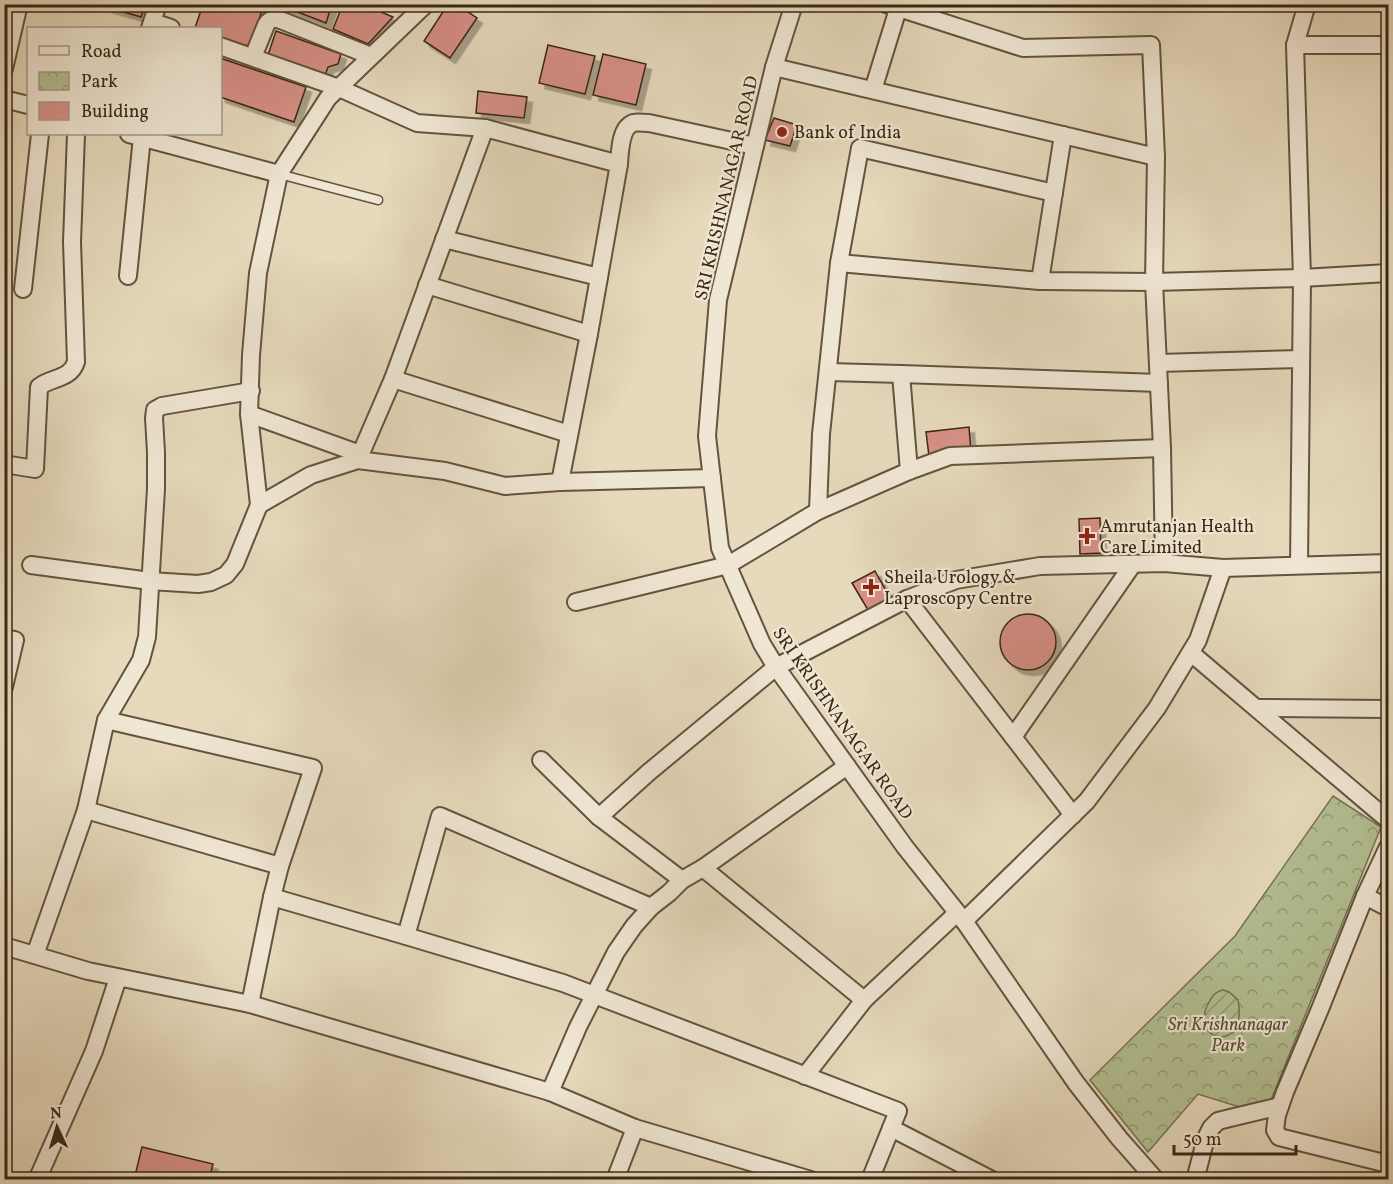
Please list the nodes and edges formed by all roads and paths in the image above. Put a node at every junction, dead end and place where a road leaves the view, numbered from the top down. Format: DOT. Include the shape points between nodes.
graph roads {
  1 [pos="19,4"];
  2 [pos="158,4"];
  3 [pos="426,4"];
  4 [pos="794,4"];
  5 [pos="1307,4"];
  6 [pos="892,7"];
  7 [pos="151,25"];
  8 [pos="1295,45"];
  9 [pos="1389,45"];
  10 [pos="222,47"];
  11 [pos="371,56"];
  12 [pos="254,57"];
  13 [pos="774,67"];
  14 [pos="4,69"];
  15 [pos="339,88"];
  16 [pos="873,90"];
  17 [pos="4,99"];
  18 [pos="27,105"];
  19 [pos="485,128"];
  20 [pos="40,135"];
  21 [pos="76,135"];
  22 [pos="136,135"];
  23 [pos="1063,135"];
  24 [pos="755,146"];
  25 [pos="1156,158"];
  26 [pos="618,164"];
  27 [pos="279,174"];
  28 [pos="1054,193"];
  29 [pos="378,200"];
  30 [pos="444,239"];
  31 [pos="838,263"];
  32 [pos="1389,273"];
  33 [pos="128,276"];
  34 [pos="599,277"];
  35 [pos="1302,278"];
  36 [pos="1040,281"];
  37 [pos="1154,282"];
  38 [pos="427,285"];
  39 [pos="23,289"];
  40 [pos="589,334"];
  41 [pos="1301,358"];
  42 [pos="1158,363"];
  43 [pos="828,372"];
  44 [pos="901,374"];
  45 [pos="393,379"];
  46 [pos="1159,383"];
  47 [pos="250,391"];
  48 [pos="249,414"];
  49 [pos="569,434"];
  50 [pos="1162,448"];
  51 [pos="359,457"];
  52 [pos="4,464"];
  53 [pos="909,471"];
  54 [pos="712,478"];
  55 [pos="560,482"];
  56 [pos="259,505"];
  57 [pos="818,511"];
  58 [pos="1164,563"];
  59 [pos="1389,563"];
  60 [pos="1133,564"];
  61 [pos="31,565"];
  62 [pos="728,565"];
  63 [pos="1299,565"];
  64 [pos="1223,568"];
  65 [pos="150,581"];
  66 [pos="907,599"];
  67 [pos="576,602"];
  68 [pos="4,638"];
  69 [pos="1191,653"];
  70 [pos="776,667"];
  71 [pos="4,687"];
  72 [pos="1257,708"];
  73 [pos="1389,709"];
  74 [pos="106,720"];
  75 [pos="1013,737"];
  76 [pos="541,760"];
  77 [pos="847,766"];
  78 [pos="86,810"];
  79 [pos="1072,815"];
  80 [pos="600,817"];
  81 [pos="1389,820"];
  82 [pos="1389,847"];
  83 [pos="280,866"];
  84 [pos="703,868"];
  85 [pos="682,880"];
  86 [pos="1365,896"];
  87 [pos="272,897"];
  88 [pos="651,907"];
  89 [pos="1389,908"];
  90 [pos="960,917"];
  91 [pos="406,936"];
  92 [pos="4,946"];
  93 [pos="36,955"];
  94 [pos="118,978"];
  95 [pos="593,995"];
  96 [pos="864,1000"];
  97 [pos="250,1004"];
  98 [pos="805,1076"];
  99 [pos="550,1092"];
  100 [pos="1280,1106"];
  101 [pos="634,1128"];
  102 [pos="891,1128"];
  103 [pos="1389,1164"];
  104 [pos="37,1179"];
  105 [pos="615,1179"];
  106 [pos="811,1179"];
  107 [pos="870,1179"];
  108 [pos="992,1179"];
  109 [pos="1156,1179"];
  110 [pos="1195,1179"];
  1 -- 14 [label="street"];
  2 -- 7 [label="street"];
  3 -- 11 [label="street"];
  4 -- 13 [label="street, SRI KRISHNANAGAR ROAD"];
  5 -- 8 [label="street"];
  6 -- 16 [label="street"];
  6 -- 25 [label="street" via="1023,48 1151,45"];
  8 -- 9 [label="street"];
  8 -- 35 [label="street"];
  10 -- 12 [label="street"];
  11 -- 12 [label="street" via="273,19 266,25"];
  11 -- 15 [label="street"];
  12 -- 15 [label="street"];
  13 -- 16 [label="street"];
  13 -- 24 [label="street, SRI KRISHNANAGAR ROAD"];
  15 -- 19 [label="street" via="417,123"];
  15 -- 27 [label="street" via="328,98"];
  16 -- 23 [label="street"];
  17 -- 18 [label="street"];
  19 -- 26 [label="street"];
  19 -- 30 [label="street"];
  20 -- 39 [label="street"];
  21 -- 52 [label="street" via="72,242 76,362 70,372 39,387 35,469"];
  22 -- 27 [label="street"];
  22 -- 33 [label="street"];
  23 -- 25 [label="street"];
  23 -- 28 [label="street"];
  24 -- 26 [label="street" via="639,122 626,128"];
  24 -- 54 [label="street, SRI KRISHNANAGAR ROAD" via="718,300 707,436"];
  25 -- 37 [label="street"];
  26 -- 34 [label="street"];
  27 -- 29 [label="lane"];
  27 -- 47 [label="street" via="258,273"];
  28 -- 31 [label="street" via="860,148"];
  28 -- 36 [label="street"];
  30 -- 34 [label="street"];
  30 -- 38 [label="street"];
  31 -- 36 [label="street"];
  31 -- 43 [label="street"];
  32 -- 35 [label="street"];
  34 -- 40 [label="street"];
  35 -- 37 [label="street"];
  35 -- 41 [label="street"];
  36 -- 37 [label="street"];
  37 -- 42 [label="street"];
  38 -- 40 [label="street"];
  38 -- 45 [label="street"];
  40 -- 49 [label="street"];
  41 -- 42 [label="street"];
  41 -- 63 [label="street"];
  42 -- 46 [label="street"];
  43 -- 44 [label="street"];
  43 -- 57 [label="street"];
  44 -- 46 [label="street"];
  44 -- 53 [label="street"];
  45 -- 49 [label="street"];
  45 -- 51 [label="street"];
  46 -- 50 [label="street"];
  47 -- 48 [label="street"];
  47 -- 65 [label="street" via="155,410 156,489"];
  48 -- 51 [label="street"];
  48 -- 56 [label="street"];
  49 -- 55 [label="street"];
  50 -- 53 [label="street" via="950,456"];
  50 -- 58 [label="street"];
  51 -- 55 [label="street" via="445,471 505,486"];
  51 -- 56 [label="street" via="311,475"];
  53 -- 57 [label="street"];
  54 -- 55 [label="street"];
  54 -- 62 [label="street, SRI KRISHNANAGAR ROAD" via="720,548"];
  56 -- 65 [label="street" via="235,564 226,575 198,584"];
  57 -- 62 [label="street"];
  58 -- 60 [label="street"];
  58 -- 64 [label="street"];
  59 -- 63 [label="street"];
  60 -- 66 [label="street" via="1040,566 956,580"];
  60 -- 75 [label="street"];
  61 -- 65 [label="street"];
  62 -- 67 [label="street"];
  62 -- 70 [label="street, SRI KRISHNANAGAR ROAD"];
  63 -- 64 [label="street"];
  64 -- 69 [label="street"];
  65 -- 74 [label="street" via="147,637 141,660"];
  66 -- 70 [label="street"];
  66 -- 75 [label="street"];
  68 -- 71 [label="street" via="15,639"];
  69 -- 72 [label="street"];
  69 -- 79 [label="street" via="1157,708 1087,801"];
  70 -- 77 [label="street, SRI KRISHNANAGAR ROAD"];
  70 -- 80 [label="street"];
  72 -- 73 [label="street"];
  72 -- 81 [label="street"];
  74 -- 78 [label="street"];
  74 -- 83 [label="street" via="313,768"];
  75 -- 79 [label="street"];
  76 -- 80 [label="street"];
  77 -- 84 [label="street"];
  77 -- 90 [label="street, SRI KRISHNANAGAR ROAD"];
  78 -- 83 [label="street"];
  78 -- 93 [label="street"];
  79 -- 90 [label="street"];
  80 -- 85 [label="street"];
  82 -- 86 [label="street"];
  83 -- 87 [label="street"];
  84 -- 85 [label="street"];
  84 -- 96 [label="street"];
  85 -- 88 [label="street"];
  86 -- 89 [label="street"];
  86 -- 100 [label="street"];
  87 -- 91 [label="street"];
  87 -- 97 [label="street"];
  88 -- 91 [label="street" via="440,816"];
  88 -- 95 [label="street" via="616,952"];
  90 -- 96 [label="street"];
  90 -- 109 [label="street, SRI KRISHNANAGAR ROAD" via="1076,1083"];
  91 -- 95 [label="street"];
  92 -- 93 [label="street"];
  93 -- 94 [label="street"];
  94 -- 97 [label="street"];
  94 -- 104 [label="street" via="94,1051"];
  95 -- 98 [label="street"];
  95 -- 99 [label="street"];
  96 -- 98 [label="street"];
  97 -- 99 [label="street"];
  98 -- 102 [label="street" via="898,1111"];
  99 -- 101 [label="street"];
  100 -- 103 [label="street" via="1275,1130 1279,1137"];
  100 -- 110 [label="street" via="1218,1121 1206,1138"];
  101 -- 105 [label="street"];
  101 -- 106 [label="street"];
  102 -- 107 [label="street"];
  102 -- 108 [label="street"];
}
